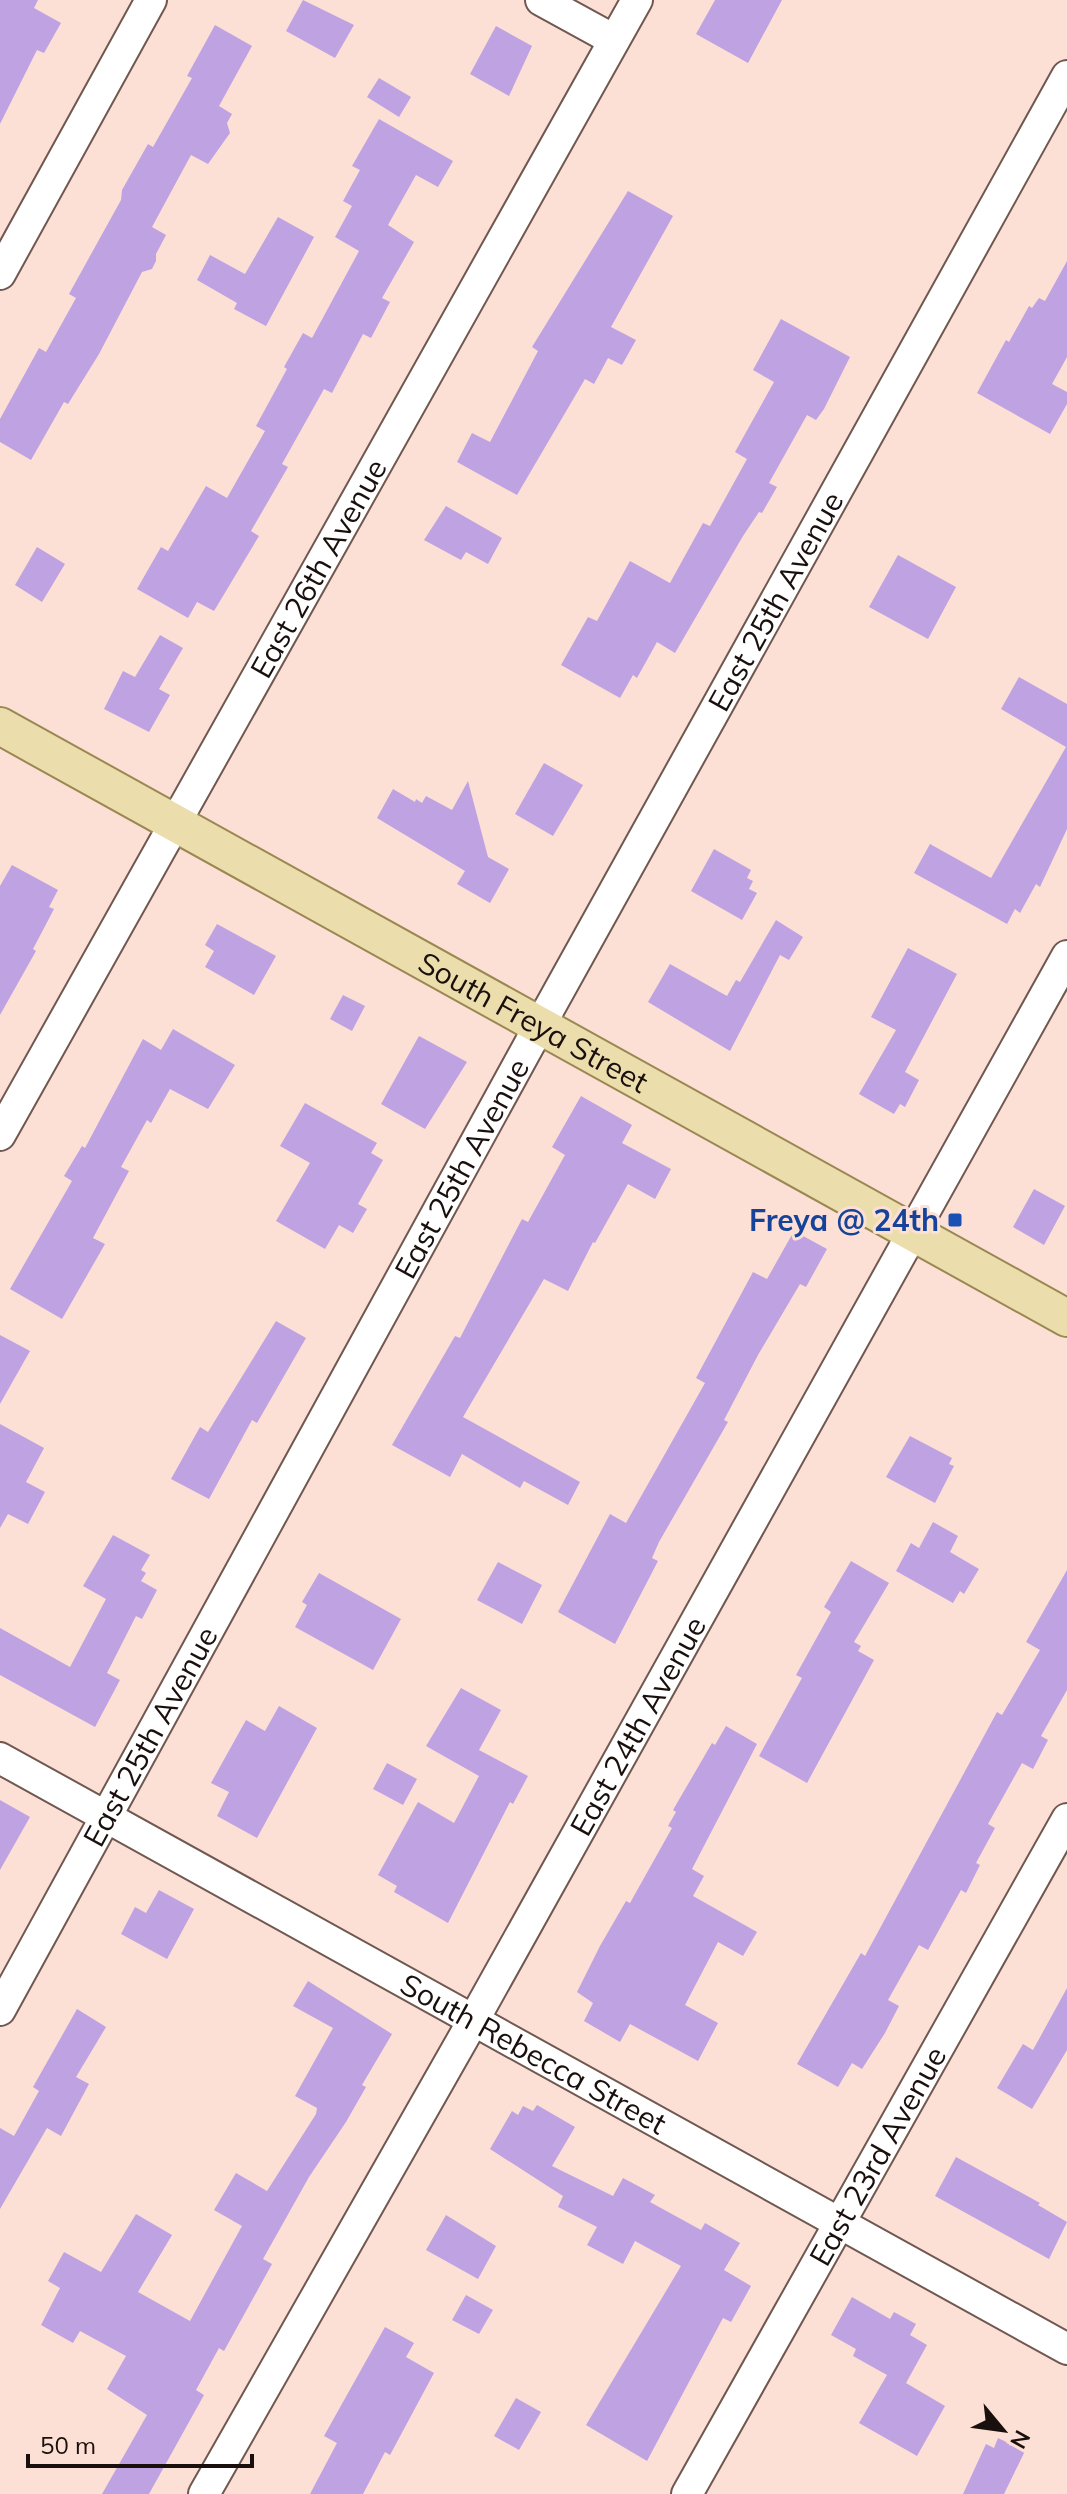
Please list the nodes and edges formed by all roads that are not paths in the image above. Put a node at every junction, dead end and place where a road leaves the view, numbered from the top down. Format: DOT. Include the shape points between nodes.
graph roads {
  1 [pos="151,0"];
  2 [pos="541,0"];
  3 [pos="637,0"];
  4 [pos="614,40"];
  5 [pos="1067,76"];
  6 [pos="0,274"];
  7 [pos="0,726"];
  8 [pos="172,822"];
  9 [pos="1067,956"];
  10 [pos="540,1025"];
  11 [pos="0,1135"];
  12 [pos="911,1232"];
  13 [pos="1067,1318"];
  14 [pos="0,1758"];
  15 [pos="105,1816"];
  16 [pos="1067,1819"];
  17 [pos="0,2010"];
  18 [pos="473,2021"];
  19 [pos="841,2221"];
  20 [pos="1067,2349"];
  21 [pos="204,2494"];
  22 [pos="687,2494"];
  1 -- 6 [label="street"];
  2 -- 4 [label="street"];
  3 -- 4 [label="street, East 26th Avenue"];
  4 -- 8 [label="street, East 26th Avenue"];
  5 -- 10 [label="street, East 25th Avenue"];
  7 -- 8 [label="main road, South Freya Street"];
  8 -- 10 [label="main road, South Freya Street"];
  8 -- 11 [label="street, East 26th Avenue"];
  9 -- 12 [label="street, East 24th Avenue"];
  10 -- 12 [label="main road, South Freya Street"];
  10 -- 15 [label="street, East 25th Avenue"];
  12 -- 13 [label="main road, South Freya Street"];
  12 -- 18 [label="street, East 24th Avenue"];
  14 -- 15 [label="street, South Rebecca Street"];
  15 -- 17 [label="street, East 25th Avenue"];
  15 -- 18 [label="street, South Rebecca Street"];
  16 -- 19 [label="street, East 23rd Avenue"];
  18 -- 19 [label="street, South Rebecca Street"];
  18 -- 21 [label="street, East 24th Avenue"];
  19 -- 20 [label="street, South Rebecca Street"];
  19 -- 22 [label="street, East 23rd Avenue"];
}
